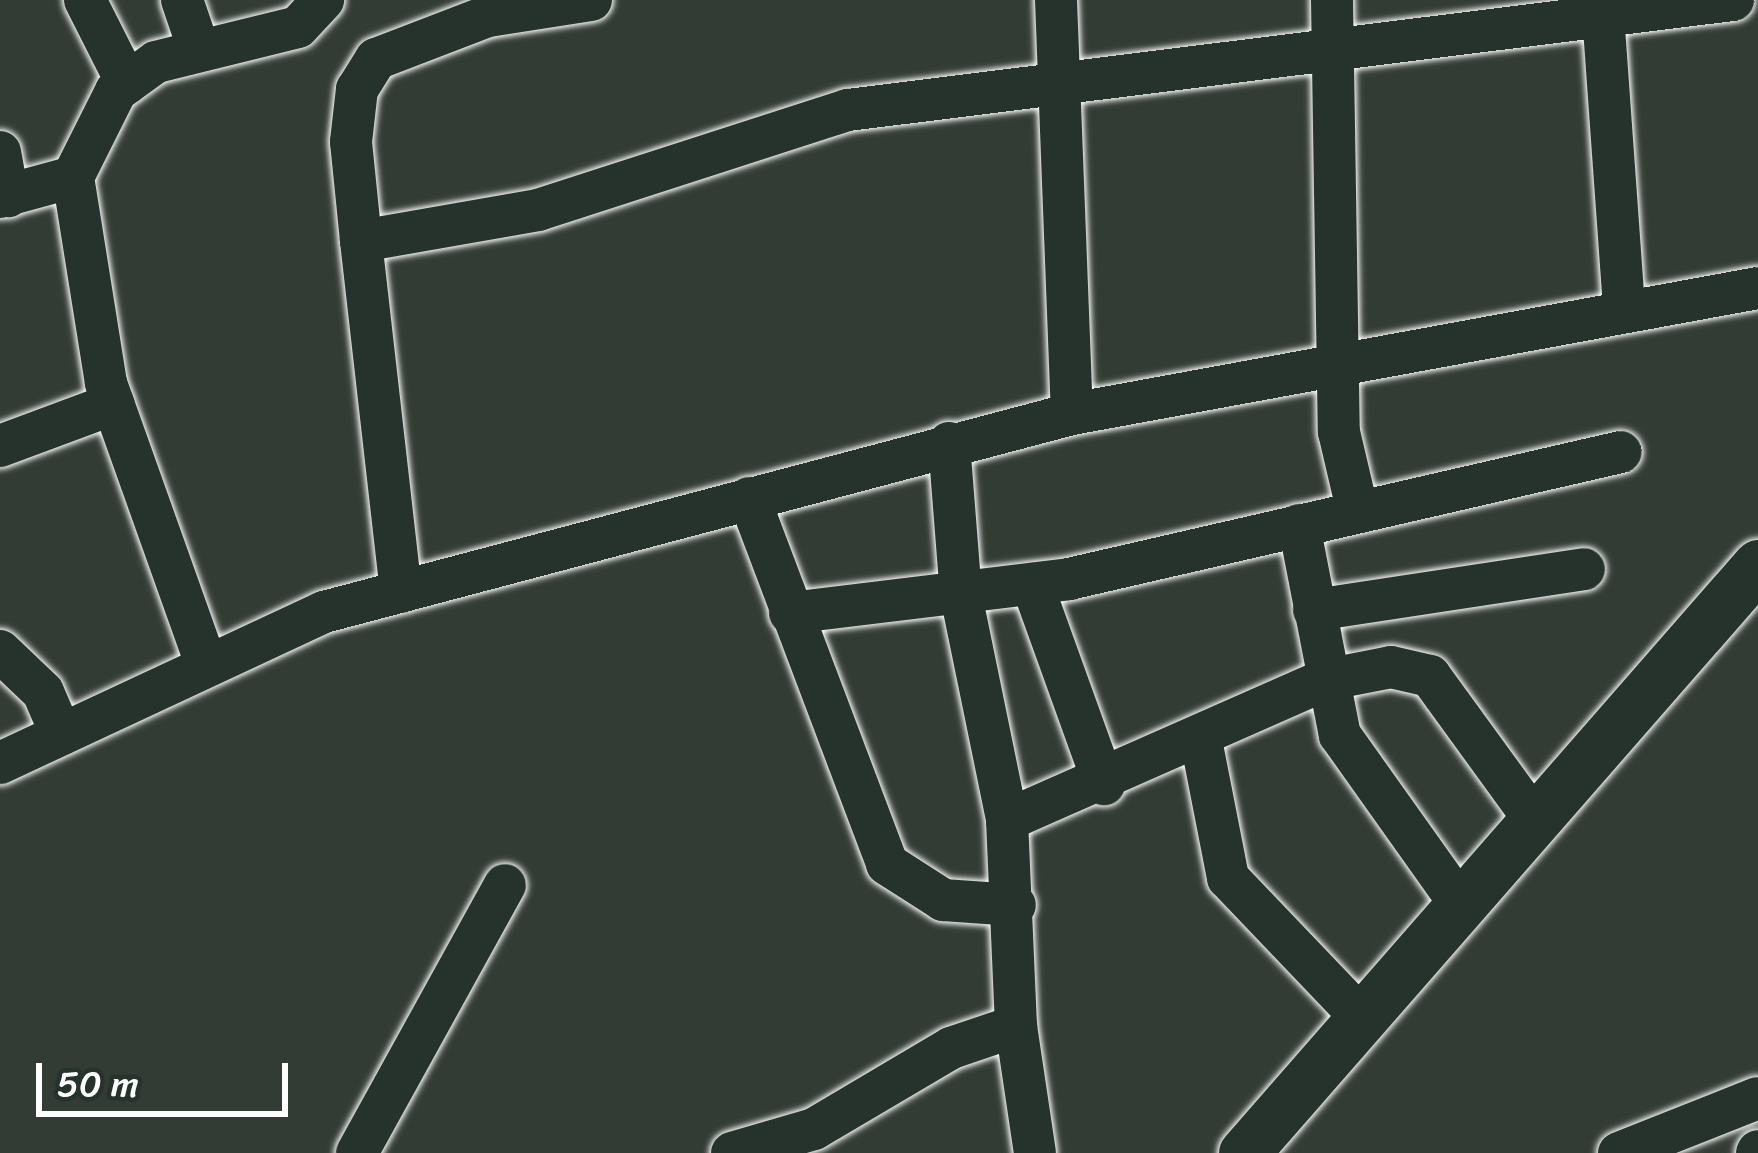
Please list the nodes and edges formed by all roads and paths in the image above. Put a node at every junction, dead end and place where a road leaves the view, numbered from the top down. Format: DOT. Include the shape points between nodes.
graph roads {
  1 [pos="85,0"];
  2 [pos="182,0"];
  3 [pos="323,0"];
  4 [pos="591,0"];
  5 [pos="1056,0"];
  6 [pos="1332,0"];
  7 [pos="1732,0"];
  8 [pos="1602,9"];
  9 [pos="198,47"];
  10 [pos="1331,51"];
  11 [pos="1061,76"];
  12 [pos="127,83"];
  13 [pos="0,152"];
  14 [pos="73,177"];
  15 [pos="4,197"];
  16 [pos="361,242"];
  17 [pos="1758,288"];
  18 [pos="1624,310"];
  19 [pos="1337,359"];
  20 [pos="113,404"];
  21 [pos="1072,414"];
  22 [pos="949,443"];
  23 [pos="0,446"];
  24 [pos="1621,452"];
  25 [pos="749,498"];
  26 [pos="1357,509"];
  27 [pos="1299,525"];
  28 [pos="1758,565"];
  29 [pos="1584,569"];
  30 [pos="1032,584"];
  31 [pos="401,592"];
  32 [pos="961,595"];
  33 [pos="1314,610"];
  34 [pos="790,613"];
  35 [pos="0,651"];
  36 [pos="206,664"];
  37 [pos="1324,680"];
  38 [pos="61,734"];
  39 [pos="1201,740"];
  40 [pos="0,764"];
  41 [pos="1105,784"];
  42 [pos="1007,820"];
  43 [pos="1536,823"];
  44 [pos="505,885"];
  45 [pos="1015,904"];
  46 [pos="1461,905"];
  47 [pos="1360,1016"];
  48 [pos="1016,1026"];
  49 [pos="1758,1098"];
  50 [pos="357,1153"];
  51 [pos="732,1153"];
  52 [pos="1035,1153"];
  53 [pos="1244,1153"];
  54 [pos="1619,1153"];
  1 -- 12 [label="street"];
  2 -- 9 [label="street"];
  3 -- 9 [label="street" via="298,27"];
  4 -- 16 [label="street" via="488,16 376,58 357,89 351,142"];
  5 -- 11 [label="street"];
  6 -- 10 [label="street"];
  7 -- 8 [label="street"];
  8 -- 10 [label="street"];
  8 -- 18 [label="street"];
  9 -- 12 [label="street"];
  10 -- 11 [label="street"];
  10 -- 19 [label="street"];
  11 -- 16 [label="street" via="848,110 538,210"];
  11 -- 21 [label="street"];
  12 -- 14 [label="street"];
  13 -- 15 [label="street"];
  14 -- 15 [label="street"];
  14 -- 20 [label="street"];
  16 -- 31 [label="street"];
  17 -- 18 [label="street"];
  18 -- 19 [label="street"];
  19 -- 21 [label="street"];
  19 -- 26 [label="street"];
  20 -- 23 [label="street"];
  20 -- 36 [label="street"];
  21 -- 22 [label="street"];
  22 -- 25 [label="street"];
  22 -- 32 [label="street"];
  24 -- 26 [label="street"];
  25 -- 31 [label="street"];
  25 -- 34 [label="street"];
  26 -- 27 [label="street"];
  27 -- 30 [label="street"];
  27 -- 33 [label="street"];
  28 -- 43 [label="main road"];
  29 -- 33 [label="street"];
  30 -- 32 [label="street"];
  30 -- 41 [label="street"];
  31 -- 36 [label="street"];
  32 -- 34 [label="street"];
  32 -- 42 [label="street"];
  33 -- 37 [label="street"];
  34 -- 45 [label="street" via="887,864 943,901"];
  35 -- 38 [label="street" via="43,692"];
  36 -- 38 [label="street"];
  37 -- 39 [label="street"];
  37 -- 43 [label="street" via="1391,667 1430,676"];
  37 -- 46 [label="street" via="1374,797"];
  38 -- 40 [label="street"];
  39 -- 41 [label="street"];
  39 -- 47 [label="street" via="1228,878"];
  41 -- 42 [label="street"];
  42 -- 45 [label="street"];
  43 -- 46 [label="main road"];
  44 -- 50 [label="street"];
  45 -- 48 [label="street"];
  46 -- 47 [label="main road"];
  47 -- 53 [label="main road"];
  48 -- 51 [label="street" via="951,1048 814,1130"];
  48 -- 52 [label="street"];
  49 -- 54 [label="street"];
}
